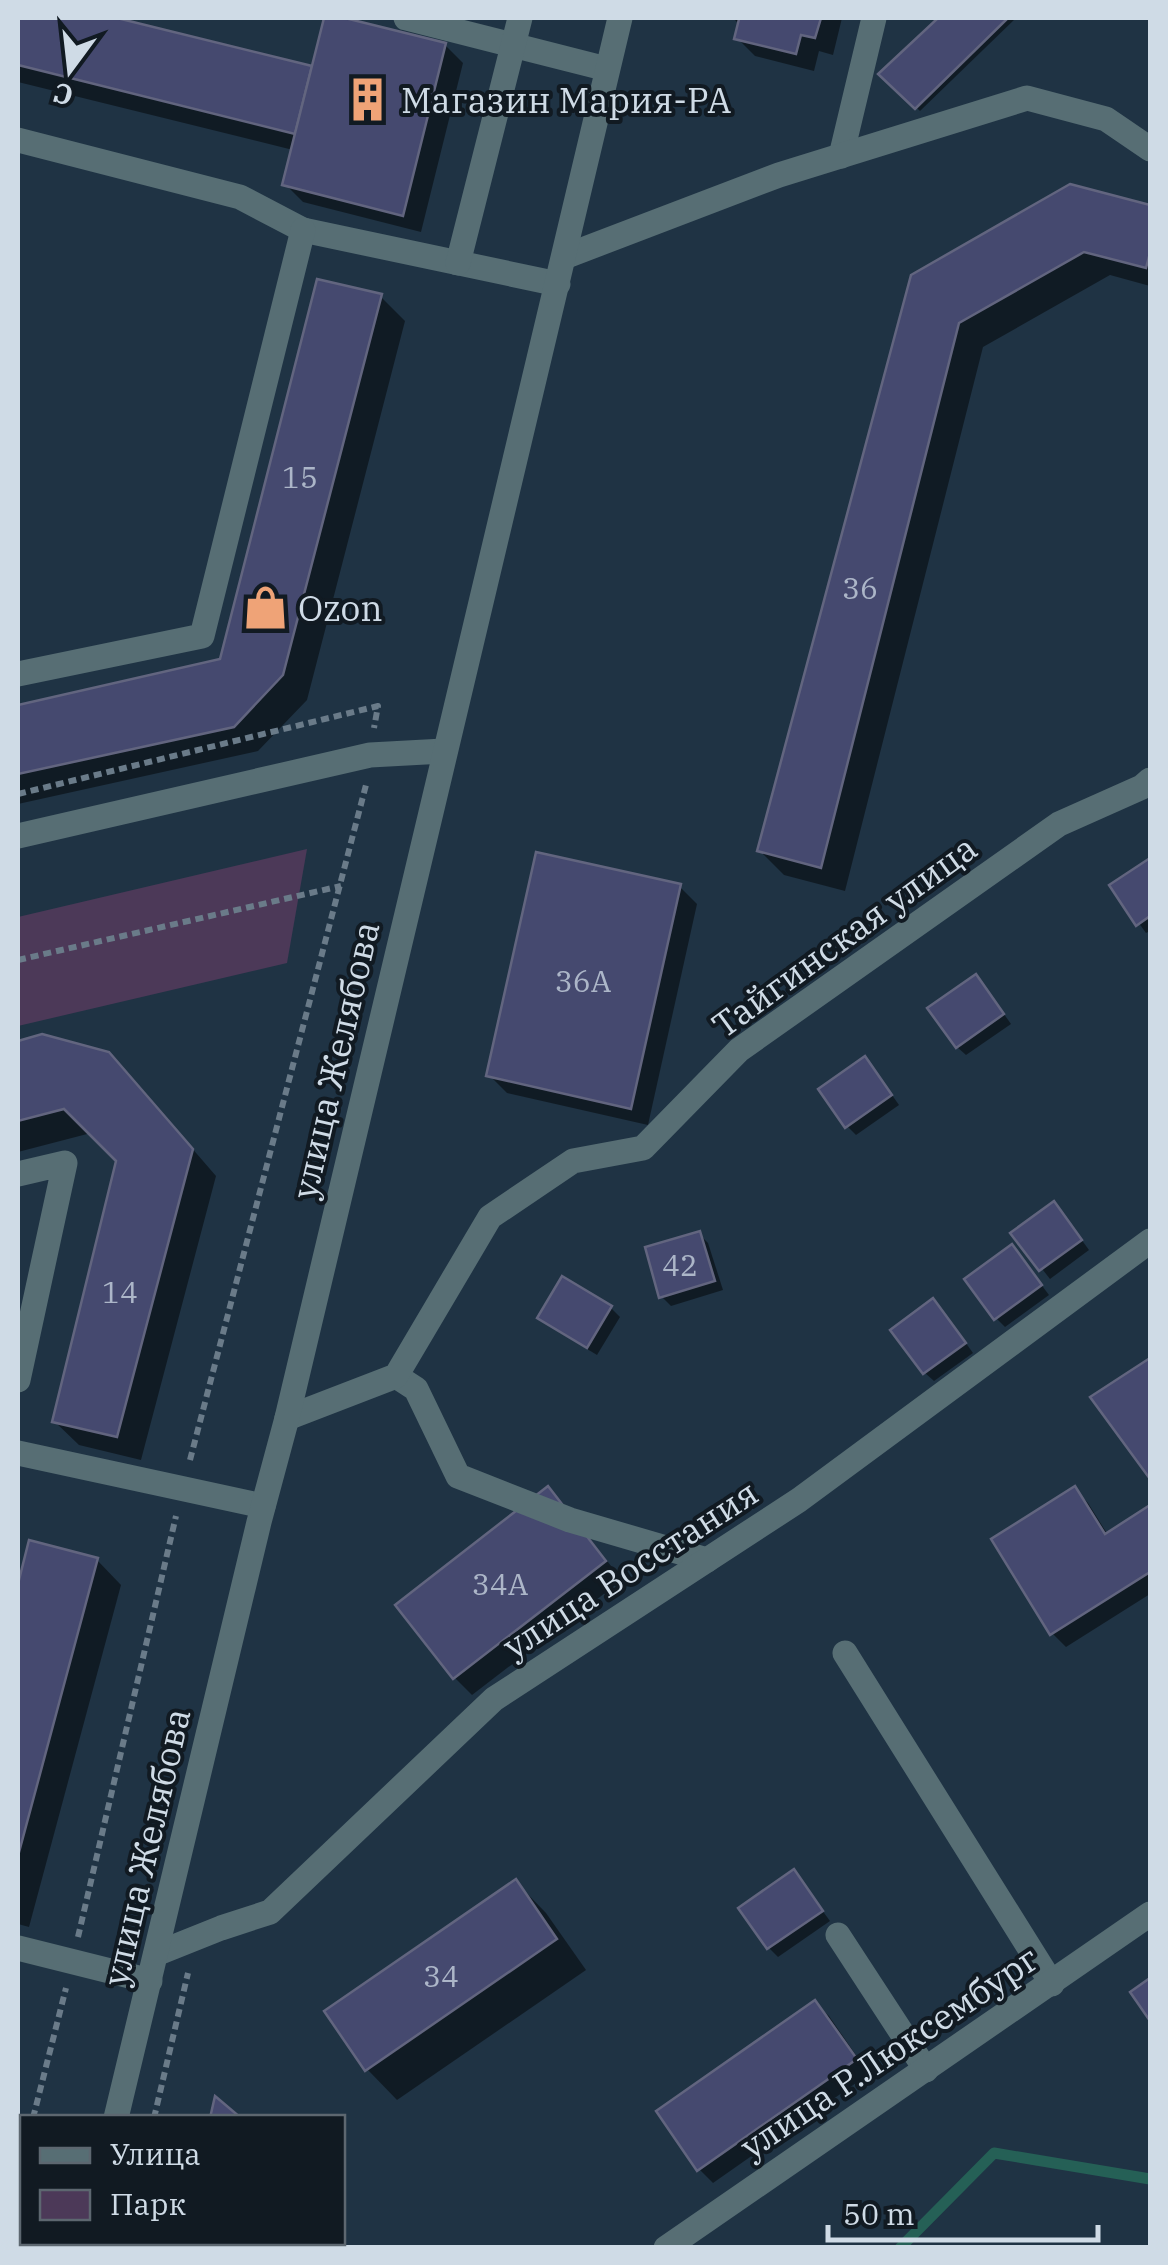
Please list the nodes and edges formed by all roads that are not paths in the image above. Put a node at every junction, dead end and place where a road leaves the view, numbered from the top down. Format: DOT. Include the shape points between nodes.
graph roads {
  1 [pos="406,18"];
  2 [pos="520,18"];
  3 [pos="620,18"];
  4 [pos="874,18"];
  5 [pos="513,44"];
  6 [pos="608,70"];
  7 [pos="18,140"];
  8 [pos="1150,149"];
  9 [pos="841,156"];
  10 [pos="303,230"];
  11 [pos="564,257"];
  12 [pos="458,262"];
  13 [pos="558,284"];
  14 [pos="18,674"];
  15 [pos="444,751"];
  16 [pos="1148,789"];
  17 [pos="18,836"];
  18 [pos="18,1174"];
  19 [pos="1150,1241"];
  20 [pos="396,1376"];
  21 [pos="18,1380"];
  22 [pos="287,1418"];
  23 [pos="18,1453"];
  24 [pos="263,1506"];
  25 [pos="707,1560"];
  26 [pos="844,1653"];
  27 [pos="1150,1914"];
  28 [pos="838,1935"];
  29 [pos="18,1948"];
  30 [pos="156,1954"];
  31 [pos="150,1981"];
  32 [pos="1052,1984"];
  33 [pos="926,2070"];
  34 [pos="117,2115"];
  35 [pos="666,2248"];
  1 -- 5 [label="street"];
  2 -- 5 [label="street"];
  3 -- 6 [label="street, улица Желябова"];
  4 -- 9 [label="street"];
  5 -- 6 [label="street"];
  5 -- 12 [label="street"];
  6 -- 11 [label="street, улица Желябова"];
  7 -- 10 [label="street" via="240,197"];
  8 -- 9 [label="street" via="1106,120 1027,98"];
  9 -- 11 [label="street"];
  10 -- 12 [label="street"];
  10 -- 14 [label="street" via="202,636"];
  11 -- 13 [label="street, улица Желябова"];
  12 -- 13 [label="street"];
  13 -- 15 [label="street, улица Желябова"];
  15 -- 17 [label="street" via="370,755"];
  15 -- 22 [label="street, улица Желябова"];
  16 -- 20 [label="street, Тайгинская улица" via="1058,824 738,1050 643,1148 573,1161 490,1217"];
  18 -- 21 [label="street" via="66,1163"];
  19 -- 25 [label="street, улица Восстания" via="800,1500"];
  20 -- 22 [label="street"];
  20 -- 25 [label="street" via="416,1389 458,1476 570,1520"];
  22 -- 24 [label="street, улица Желябова"];
  23 -- 24 [label="street"];
  24 -- 30 [label="street, улица Желябова"];
  25 -- 30 [label="street, улица Восстания" via="494,1700 270,1912"];
  26 -- 32 [label="street"];
  27 -- 32 [label="street, улица Р.Люксембург"];
  28 -- 33 [label="street"];
  29 -- 31 [label="street"];
  30 -- 31 [label="street, улица Желябова"];
  31 -- 34 [label="street, улица Желябова"];
  32 -- 33 [label="street, улица Р.Люксембург"];
  33 -- 35 [label="street, улица Р.Люксембург"];
}
